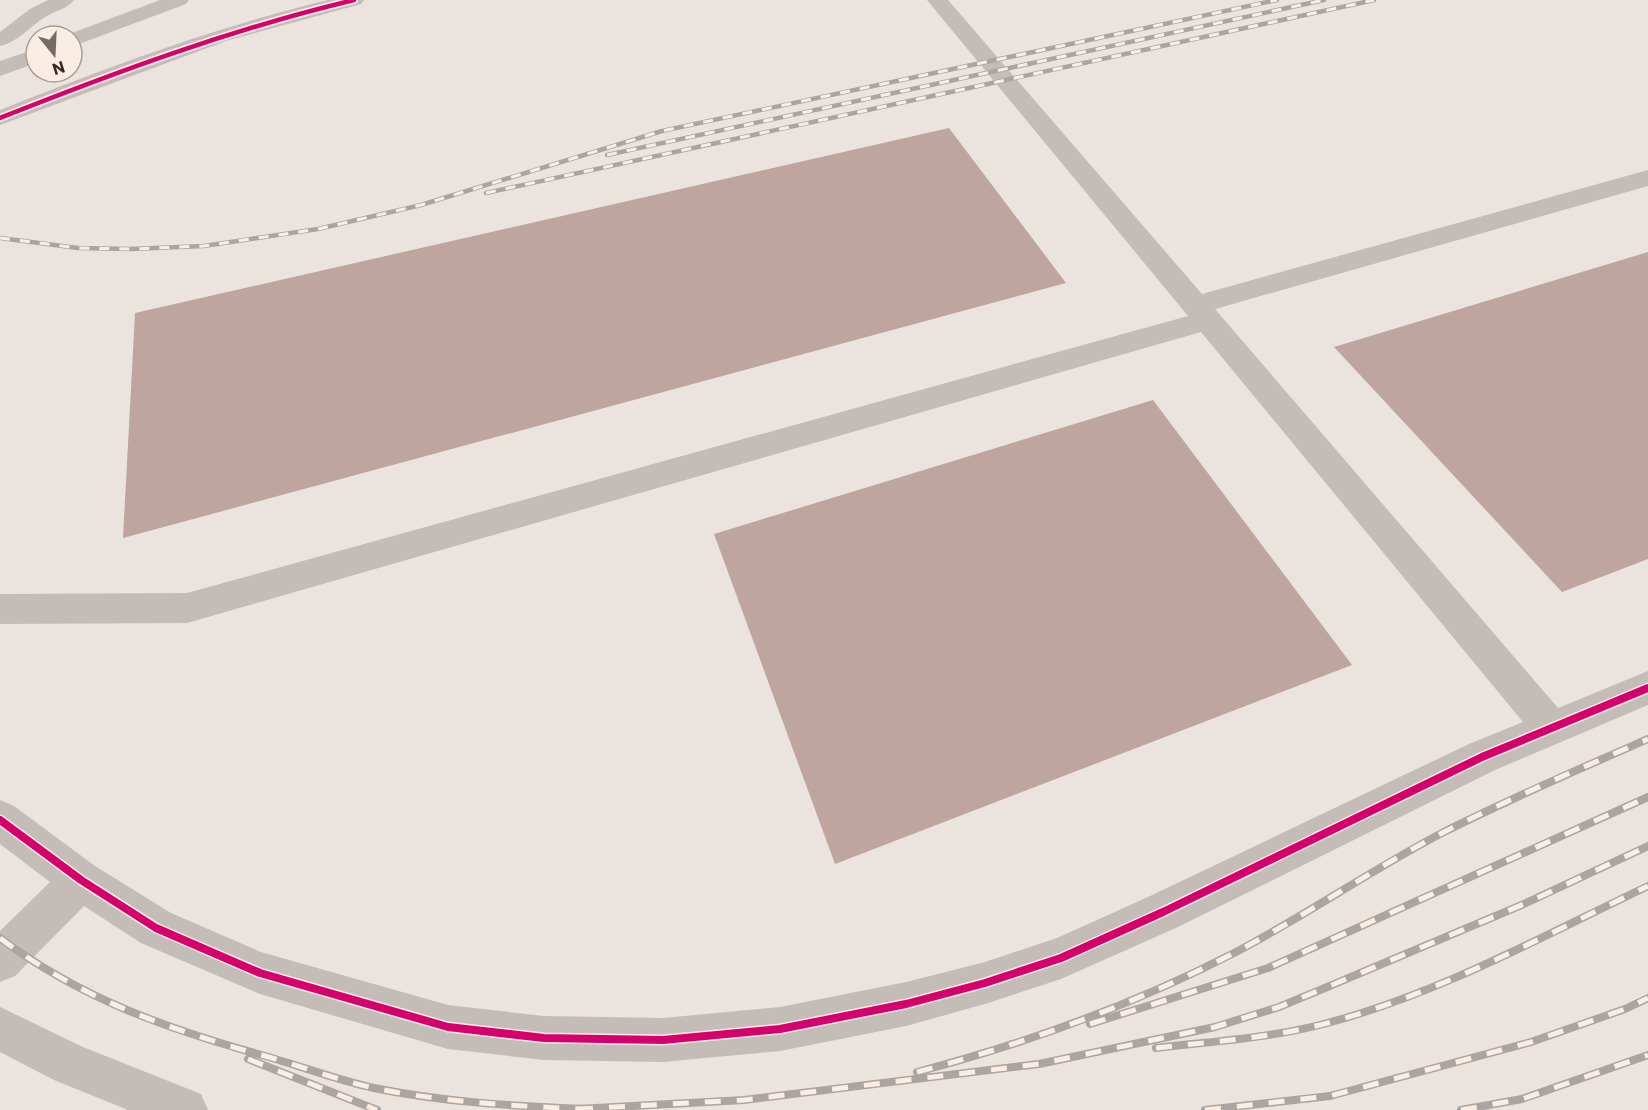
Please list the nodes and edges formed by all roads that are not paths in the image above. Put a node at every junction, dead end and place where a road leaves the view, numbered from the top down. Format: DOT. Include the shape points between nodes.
graph roads {
  1 [pos="64,0"];
  2 [pos="179,0"];
  3 [pos="354,0"];
  4 [pos="938,0"];
  5 [pos="84,35"];
  6 [pos="0,40"];
  7 [pos="24,60"];
  8 [pos="0,69"];
  9 [pos="0,118"];
  10 [pos="1648,178"];
  11 [pos="1203,312"];
  12 [pos="0,609"];
  13 [pos="1648,688"];
  14 [pos="1552,728"];
  15 [pos="0,820"];
  16 [pos="81,880"];
  17 [pos="0,961"];
  18 [pos="0,1029"];
  19 [pos="185,1110"];
  1 -- 6 [label="street" via="37,13"];
  2 -- 5 [label="street"];
  3 -- 9 [label="street" via="182,47"];
  4 -- 11 [label="street"];
  7 -- 8 [label="street"];
  10 -- 11 [label="street"];
  11 -- 12 [label="street" via="187,609"];
  11 -- 14 [label="street"];
  13 -- 14 [label="street"];
  14 -- 16 [label="street" via="1482,757 1061,958 906,1004 780,1029 663,1040 544,1038 448,1027 260,973 156,928"];
  15 -- 16 [label="street"];
  16 -- 17 [label="street"];
  18 -- 19 [label="street" via="70,1064"];
}
